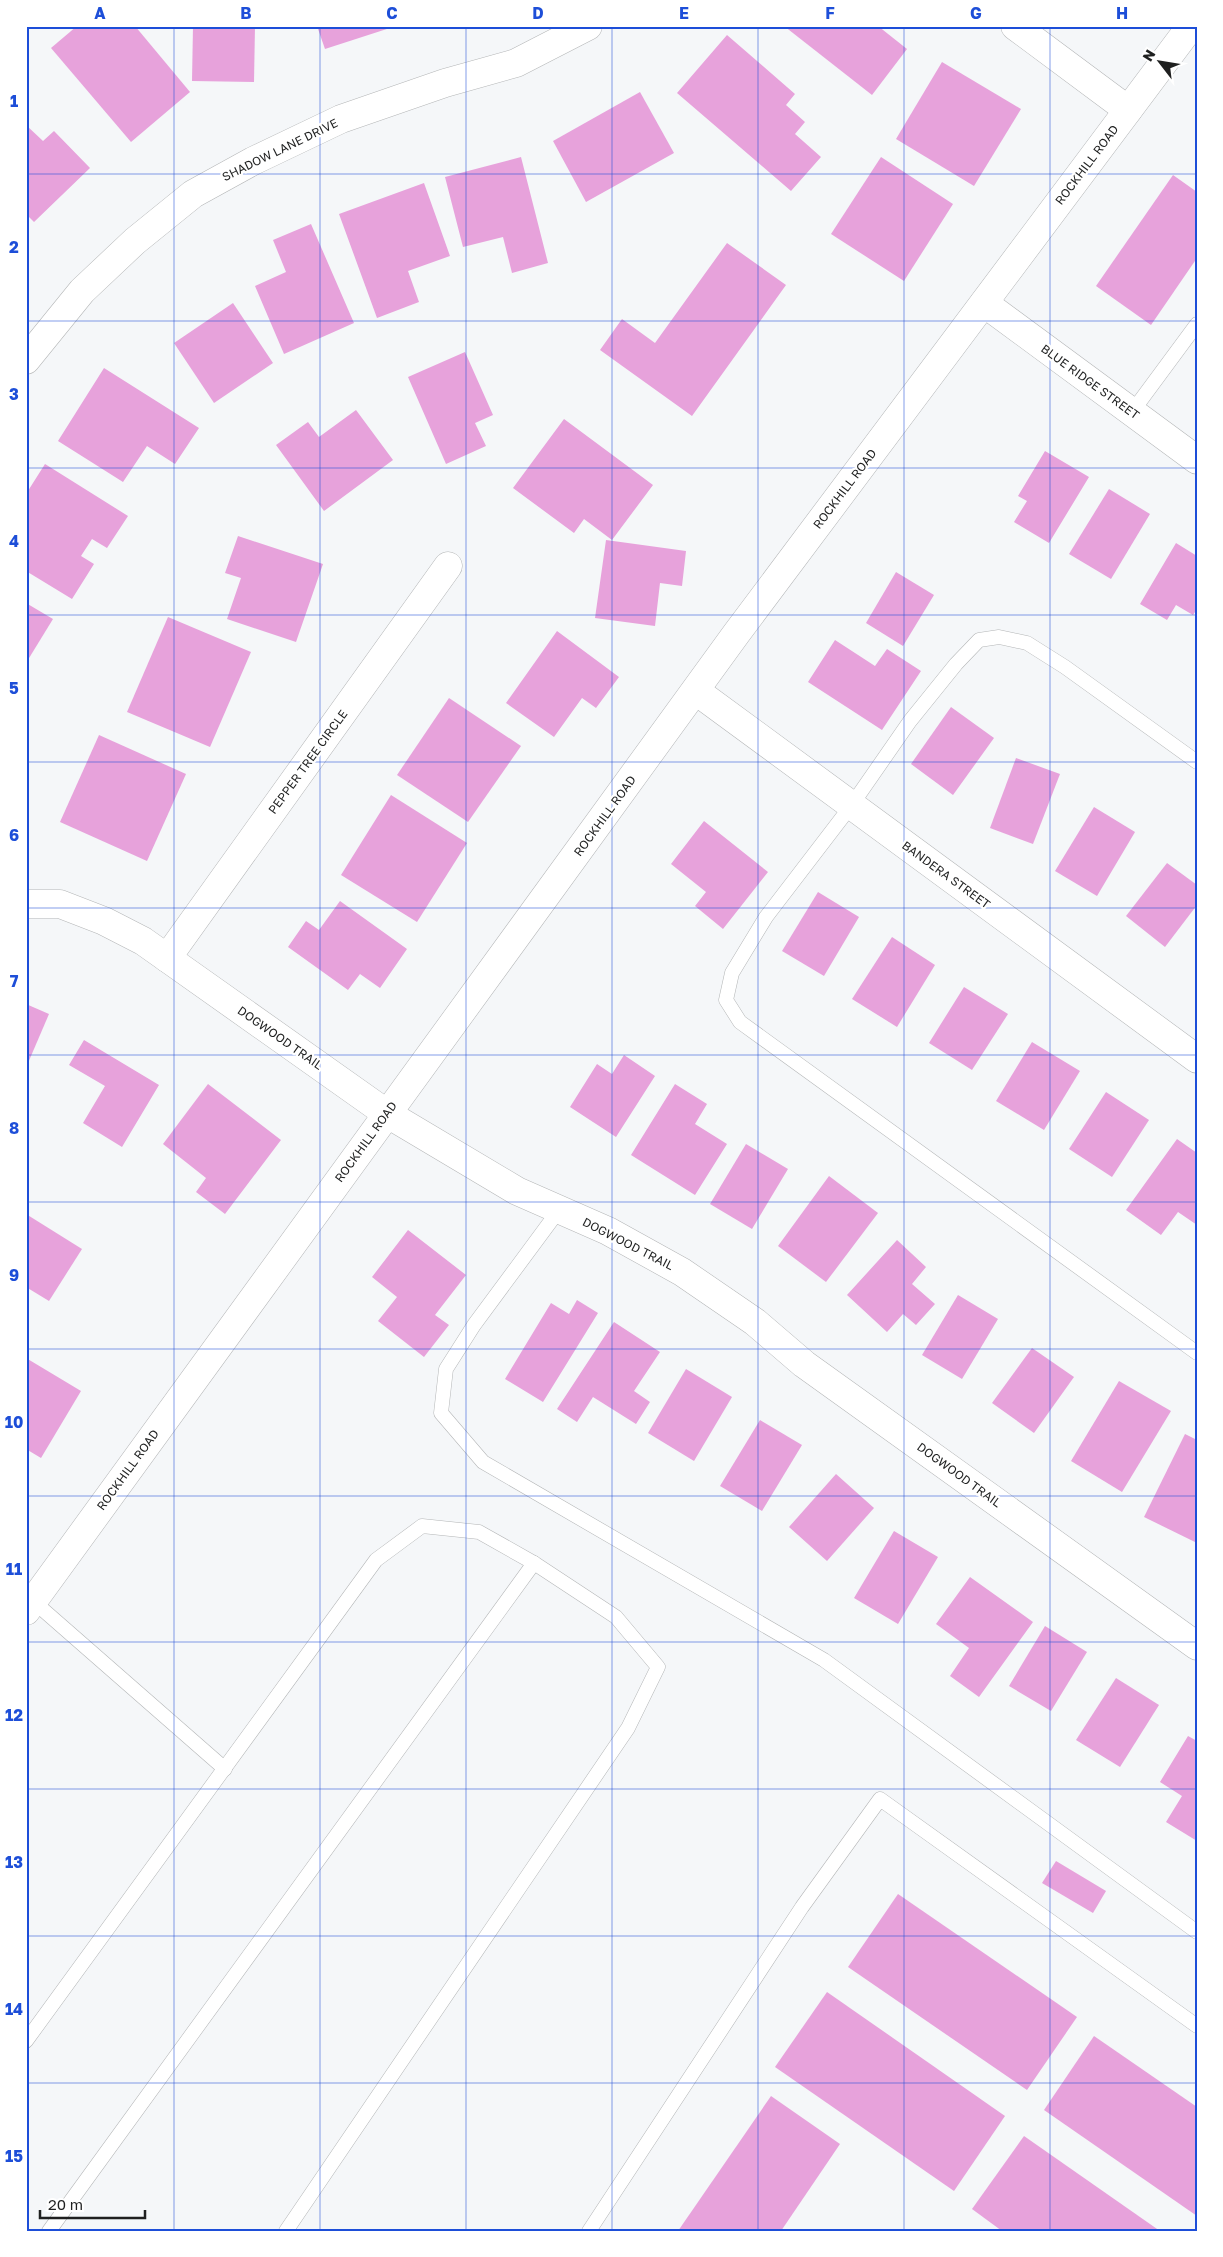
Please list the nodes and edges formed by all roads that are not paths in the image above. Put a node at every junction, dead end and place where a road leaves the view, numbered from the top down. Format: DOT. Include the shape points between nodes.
graph roads {
  1 [pos="588,26"];
  2 [pos="1015,26"];
  3 [pos="1191,26"];
  4 [pos="1128,110"];
  5 [pos="984,303"];
  6 [pos="1197,324"];
  7 [pos="26,360"];
  8 [pos="1132,412"];
  9 [pos="1197,460"];
  10 [pos="448,566"];
  11 [pos="696,691"];
  12 [pos="1197,762"];
  13 [pos="851,806"];
  14 [pos="26,904"];
  15 [pos="168,958"];
  16 [pos="1197,1059"];
  17 [pos="386,1114"];
  18 [pos="559,1210"];
  19 [pos="1197,1353"];
  20 [pos="534,1563"];
  21 [pos="30,1606"];
  22 [pos="1197,1646"];
  23 [pos="225,1768"];
  24 [pos="1197,1932"];
  25 [pos="1197,2026"];
  26 [pos="26,2041"];
  27 [pos="49,2231"];
  28 [pos="286,2231"];
  29 [pos="589,2231"];
  1 -- 7 [label="street, SHADOW LANE DRIVE" via="516,63 445,83 341,119 193,194 135,241 82,291"];
  2 -- 4 [label="street"];
  3 -- 4 [label="street, ROCKHILL ROAD"];
  4 -- 5 [label="street, ROCKHILL ROAD"];
  5 -- 8 [label="street, BLUE RIDGE STREET"];
  5 -- 11 [label="street, ROCKHILL ROAD"];
  6 -- 8 [label="lane"];
  8 -- 9 [label="street, BLUE RIDGE STREET"];
  10 -- 15 [label="street, PEPPER TREE CIRCLE"];
  11 -- 13 [label="street, BANDERA STREET"];
  11 -- 17 [label="street, ROCKHILL ROAD"];
  12 -- 13 [label="lane" via="1027,643 999,637 979,640 956,664 910,721"];
  13 -- 16 [label="street, BANDERA STREET"];
  13 -- 19 [label="lane" via="766,917 732,973 726,1000 740,1022"];
  14 -- 15 [label="street, DOGWOOD TRAIL" via="60,904 143,941"];
  15 -- 17 [label="street, DOGWOOD TRAIL"];
  17 -- 18 [label="street, DOGWOOD TRAIL" via="517,1192"];
  17 -- 21 [label="street, ROCKHILL ROAD"];
  18 -- 22 [label="street, DOGWOOD TRAIL" via="608,1231 682,1272 755,1322 804,1364"];
  18 -- 24 [label="lane" via="474,1325 446,1369 441,1413 483,1462 824,1660"];
  20 -- 23 [label="lane" via="480,1532 422,1526 376,1560"];
  20 -- 27 [label="lane"];
  20 -- 28 [label="lane" via="616,1618 658,1667 628,1728"];
  21 -- 23 [label="lane"];
  23 -- 26 [label="lane"];
  25 -- 29 [label="lane" via="880,1799 802,1908"];
}
